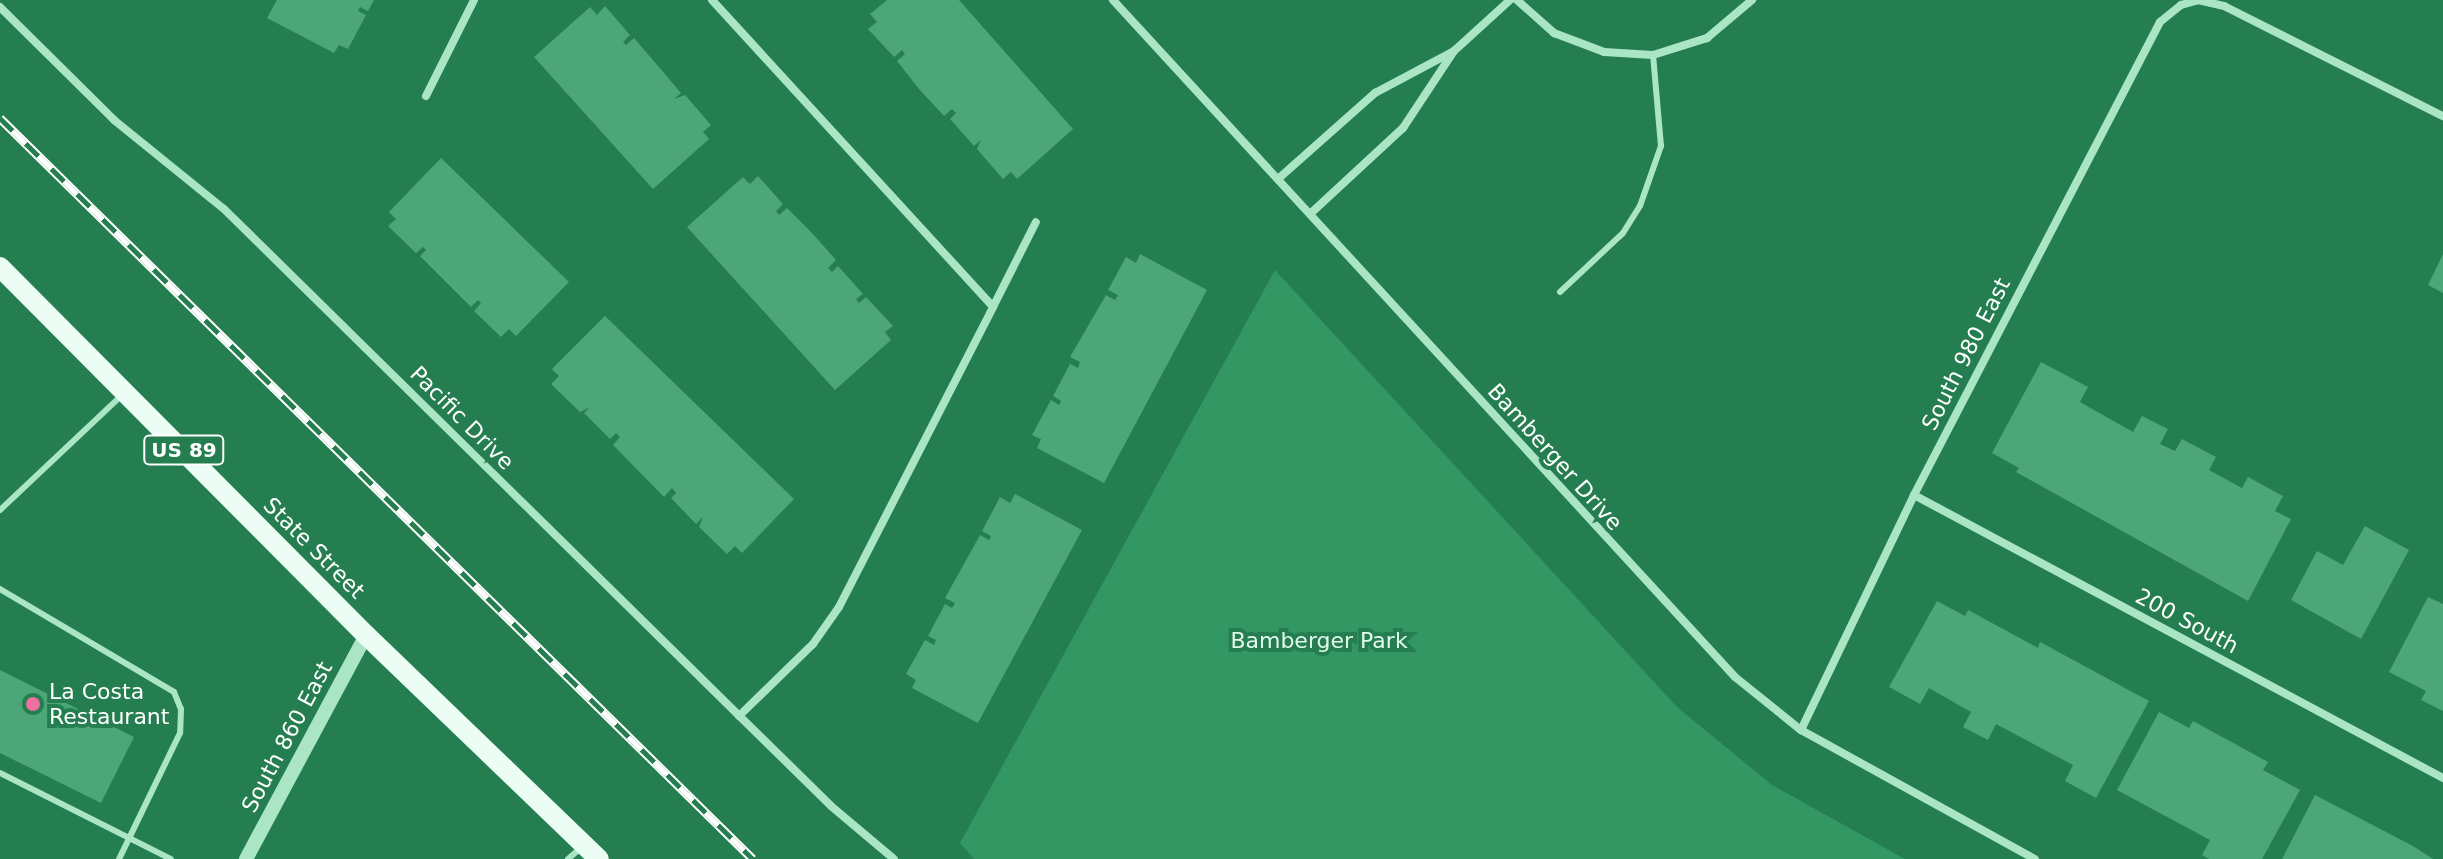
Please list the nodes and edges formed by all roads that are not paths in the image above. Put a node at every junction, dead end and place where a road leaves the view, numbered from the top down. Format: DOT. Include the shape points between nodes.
graph roads {
  1 [pos="474,0"];
  2 [pos="712,0"];
  3 [pos="1113,0"];
  4 [pos="1510,0"];
  5 [pos="1517,0"];
  6 [pos="1752,0"];
  7 [pos="0,7"];
  8 [pos="1454,51"];
  9 [pos="1653,55"];
  10 [pos="426,96"];
  11 [pos="2443,116"];
  12 [pos="1278,179"];
  13 [pos="1310,214"];
  14 [pos="1036,222"];
  15 [pos="0,267"];
  16 [pos="1560,292"];
  17 [pos="993,307"];
  18 [pos="126,392"];
  19 [pos="1914,495"];
  20 [pos="0,510"];
  21 [pos="0,589"];
  22 [pos="366,635"];
  23 [pos="739,716"];
  24 [pos="1801,730"];
  25 [pos="0,773"];
  26 [pos="2443,778"];
  27 [pos="128,840"];
  28 [pos="592,852"];
  29 [pos="119,859"];
  30 [pos="171,859"];
  31 [pos="246,859"];
  32 [pos="568,859"];
  33 [pos="894,859"];
  34 [pos="2035,859"];
  1 -- 10 [label="street"];
  2 -- 17 [label="street"];
  3 -- 12 [label="street, Bamberger Drive"];
  4 -- 8 [label="street"];
  5 -- 9 [label="street" via="1554,33 1604,52"];
  6 -- 9 [label="street" via="1707,38"];
  7 -- 23 [label="street, Pacific Drive" via="114,120 224,209"];
  8 -- 12 [label="street" via="1375,93"];
  8 -- 13 [label="street" via="1403,128"];
  9 -- 16 [label="lane" via="1661,146 1640,206 1623,233"];
  11 -- 19 [label="street, South 980 East" via="2224,6 2198,0 2181,5 2147,41"];
  12 -- 13 [label="street, Bamberger Drive"];
  13 -- 24 [label="street, Bamberger Drive" via="1688,629 1735,677"];
  14 -- 17 [label="street"];
  15 -- 18 [label="main road, State Street / US 89"];
  17 -- 23 [label="street" via="839,607 813,644"];
  18 -- 20 [label="lane"];
  18 -- 22 [label="main road, State Street / US 89"];
  19 -- 24 [label="street, South 980 East"];
  19 -- 26 [label="street, 200 South"];
  21 -- 27 [label="lane" via="174,692 181,709 180,733"];
  22 -- 28 [label="main road, State Street / US 89"];
  22 -- 31 [label="street, South 860 East"];
  23 -- 33 [label="street, Pacific Drive"];
  24 -- 34 [label="street, Bamberger Drive"];
  25 -- 27 [label="lane"];
  27 -- 29 [label="lane"];
  27 -- 30 [label="lane"];
  28 -- 32 [label="lane"];
}
